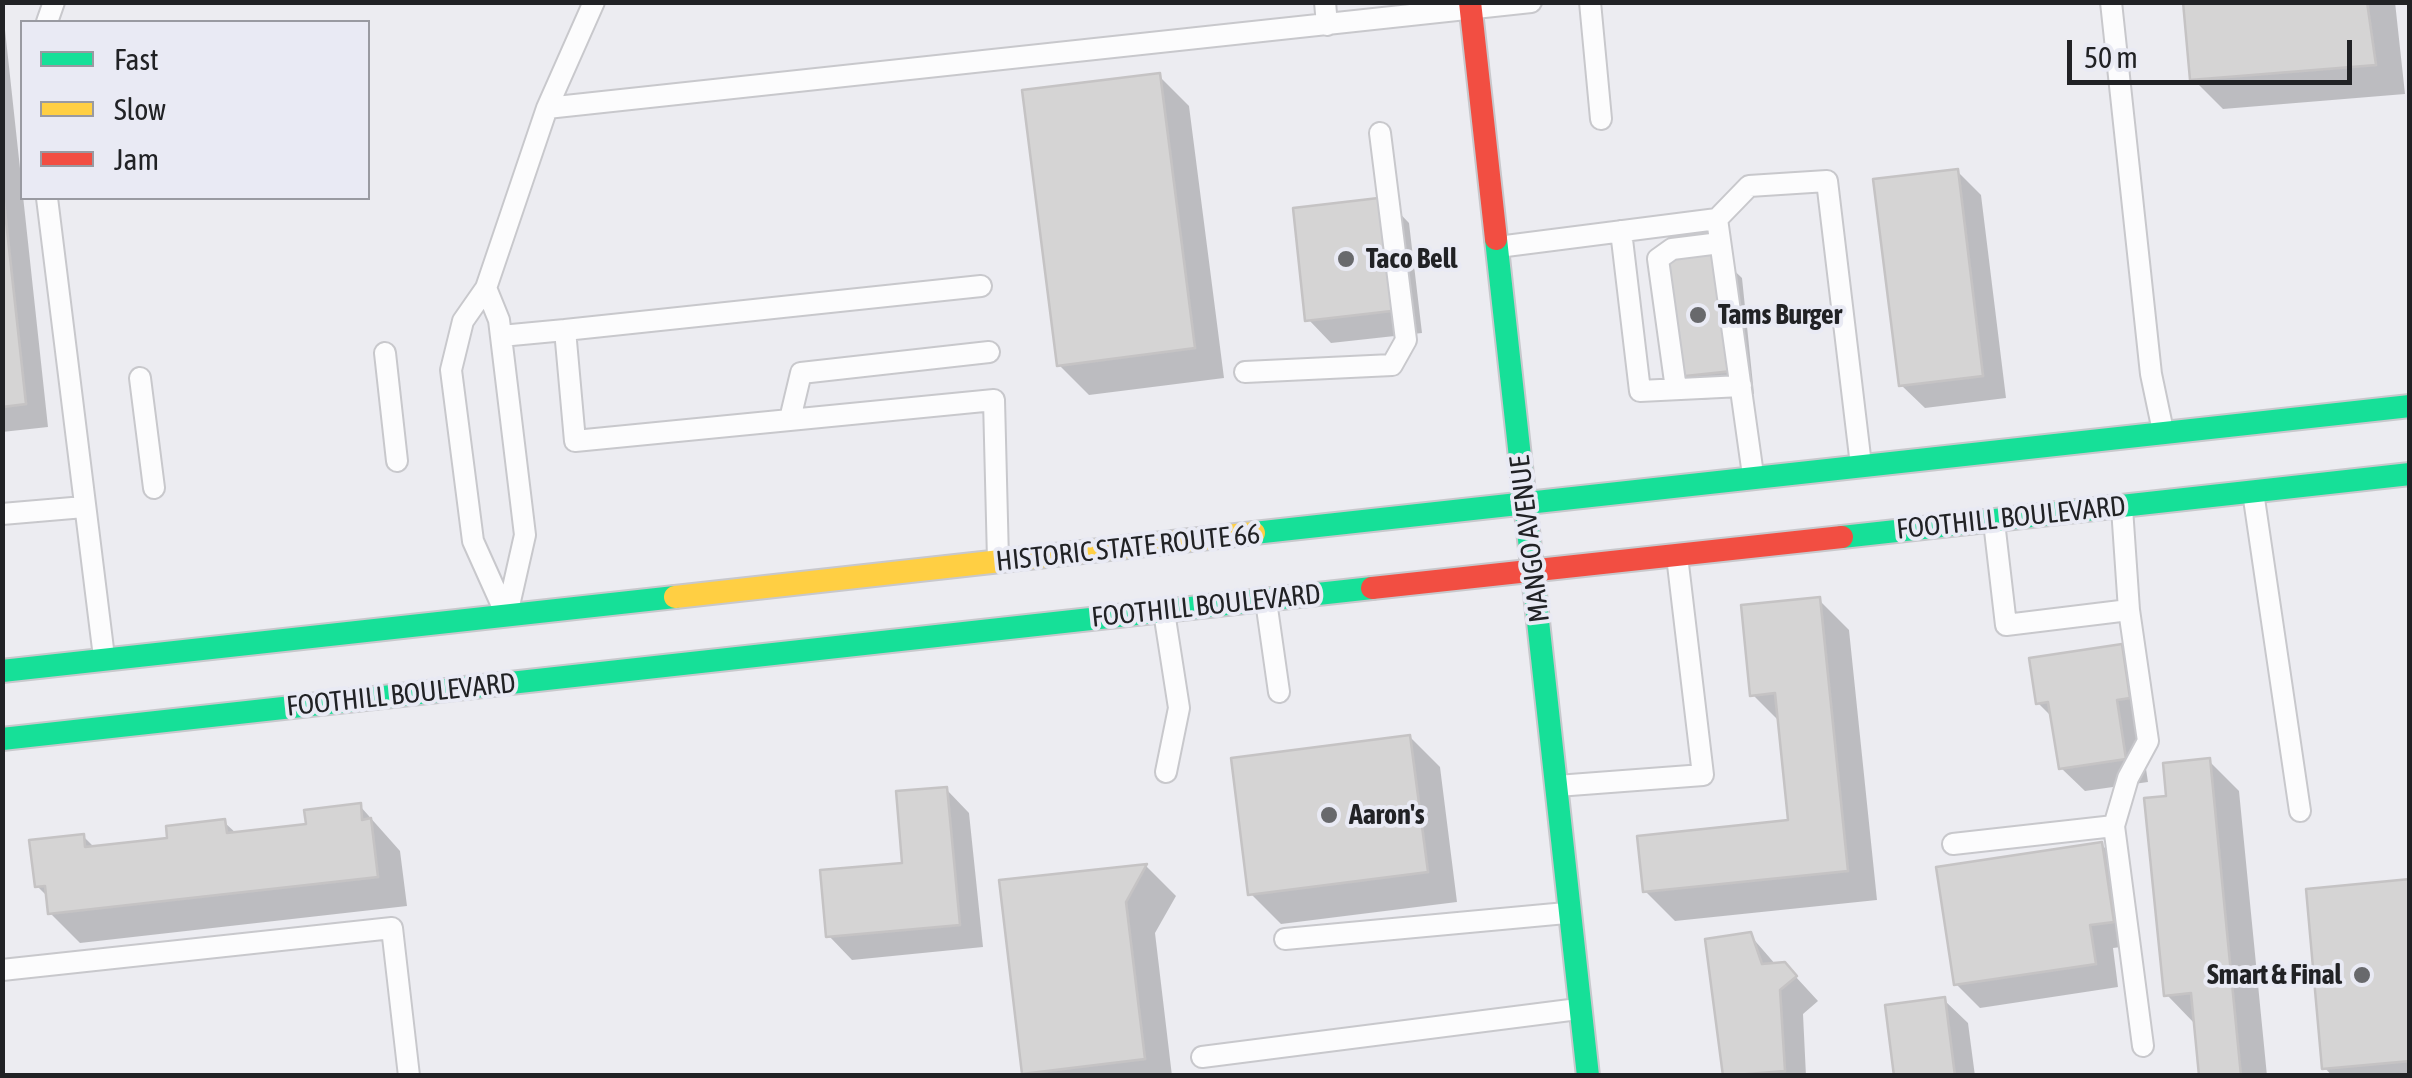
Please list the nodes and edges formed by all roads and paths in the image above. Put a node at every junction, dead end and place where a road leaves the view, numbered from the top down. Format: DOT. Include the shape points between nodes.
graph roads {
  1 [pos="594,2"];
  2 [pos="1325,2"];
  3 [pos="1531,2"];
  4 [pos="1590,2"];
  5 [pos="2111,2"];
  6 [pos="1471,6"];
  7 [pos="1327,24"];
  8 [pos="547,108"];
  9 [pos="1601,119"];
  10 [pos="1380,133"];
  11 [pos="47,200"];
  12 [pos="1717,219"];
  13 [pos="1620,232"];
  14 [pos="1720,242"];
  15 [pos="1496,248"];
  16 [pos="981,286"];
  17 [pos="486,288"];
  18 [pos="565,330"];
  19 [pos="501,336"];
  20 [pos="988,352"];
  21 [pos="385,353"];
  22 [pos="1245,372"];
  23 [pos="140,378"];
  24 [pos="1741,386"];
  25 [pos="1676,389"];
  26 [pos="2410,406"];
  27 [pos="790,419"];
  28 [pos="2164,433"];
  29 [pos="398,461"];
  30 [pos="1862,467"];
  31 [pos="2410,474"];
  32 [pos="1754,479"];
  33 [pos="154,488"];
  34 [pos="2253,491"];
  35 [pos="1526,504"];
  36 [pos="2122,506"];
  37 [pos="84,507"];
  38 [pos="2,514"];
  39 [pos="1994,520"];
  40 [pos="1677,554"];
  41 [pos="998,562"];
  42 [pos="1533,570"];
  43 [pos="1266,600"];
  44 [pos="2130,610"];
  45 [pos="1164,611"];
  46 [pos="507,625"];
  47 [pos="104,660"];
  48 [pos="2,671"];
  49 [pos="1279,692"];
  50 [pos="2,739"];
  51 [pos="1166,772"];
  52 [pos="1556,786"];
  53 [pos="2300,811"];
  54 [pos="2114,826"];
  55 [pos="1952,844"];
  56 [pos="1570,912"];
  57 [pos="1284,939"];
  58 [pos="2,970"];
  59 [pos="1580,1008"];
  60 [pos="2143,1046"];
  61 [pos="1202,1057"];
  62 [pos="410,1076"];
  63 [pos="1588,1076"];
  1 -- 8 [label="lane"];
  2 -- 7 [label="lane"];
  3 -- 6 [label="lane"];
  4 -- 9 [label="lane"];
  5 -- 28 [label="lane" via="2151,374"];
  6 -- 7 [label="lane"];
  6 -- 15 [label="main road, MANGO AVENUE"];
  7 -- 8 [label="lane"];
  8 -- 17 [label="lane"];
  10 -- 22 [label="lane" via="1406,340 1392,365"];
  11 -- 37 [label="lane"];
  12 -- 13 [label="lane"];
  12 -- 14 [label="lane"];
  12 -- 30 [label="lane" via="1749,186 1827,181"];
  13 -- 15 [label="lane"];
  13 -- 25 [label="lane" via="1640,390"];
  14 -- 24 [label="lane"];
  14 -- 25 [label="lane" via="1672,249 1658,259"];
  15 -- 35 [label="main road, MANGO AVENUE"];
  16 -- 18 [label="lane"];
  17 -- 19 [label="lane"];
  17 -- 46 [label="lane" via="463,321 451,370 472,541"];
  18 -- 19 [label="lane"];
  18 -- 27 [label="lane" via="576,441"];
  19 -- 46 [label="lane" via="525,535"];
  20 -- 27 [label="lane" via="801,373"];
  21 -- 29 [label="lane"];
  23 -- 33 [label="lane"];
  24 -- 25 [label="lane"];
  24 -- 32 [label="lane"];
  26 -- 28 [label="main road"];
  27 -- 41 [label="lane" via="994,400"];
  28 -- 30 [label="main road"];
  30 -- 32 [label="main road"];
  31 -- 34 [label="main road, FOOTHILL BOULEVARD"];
  32 -- 35 [label="main road"];
  34 -- 36 [label="main road, FOOTHILL BOULEVARD"];
  34 -- 53 [label="lane"];
  35 -- 41 [label="main road, HISTORIC STATE ROUTE 66"];
  35 -- 42 [label="main road, MANGO AVENUE"];
  36 -- 39 [label="main road, FOOTHILL BOULEVARD"];
  36 -- 44 [label="lane"];
  37 -- 38 [label="lane"];
  37 -- 47 [label="lane"];
  39 -- 40 [label="main road, FOOTHILL BOULEVARD"];
  39 -- 44 [label="lane" via="2006,626"];
  40 -- 42 [label="main road, FOOTHILL BOULEVARD"];
  40 -- 52 [label="lane" via="1703,774"];
  41 -- 46 [label="main road, HISTORIC STATE ROUTE 66"];
  42 -- 43 [label="main road, FOOTHILL BOULEVARD"];
  42 -- 52 [label="main road, MANGO AVENUE"];
  43 -- 45 [label="main road, FOOTHILL BOULEVARD"];
  43 -- 49 [label="lane"];
  44 -- 54 [label="lane" via="2148,740"];
  45 -- 50 [label="main road, FOOTHILL BOULEVARD" via="512,674"];
  45 -- 51 [label="lane" via="1179,708"];
  46 -- 47 [label="main road"];
  47 -- 48 [label="main road"];
  52 -- 56 [label="main road, MANGO AVENUE"];
  54 -- 55 [label="lane"];
  54 -- 60 [label="lane"];
  56 -- 57 [label="lane"];
  56 -- 59 [label="main road, MANGO AVENUE"];
  58 -- 62 [label="lane" via="392,928"];
  59 -- 61 [label="lane"];
  59 -- 63 [label="main road, MANGO AVENUE"];
}
